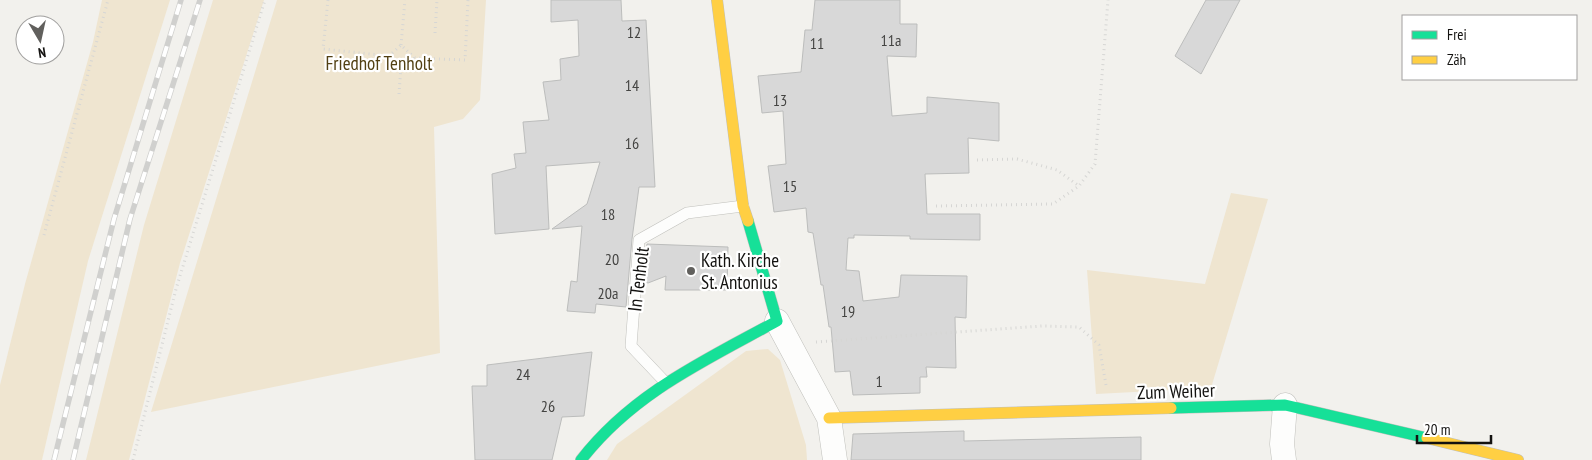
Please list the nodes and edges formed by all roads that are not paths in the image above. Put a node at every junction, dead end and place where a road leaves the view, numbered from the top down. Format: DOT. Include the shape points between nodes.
graph roads {
  1 [pos="717,0"];
  2 [pos="743,206"];
  3 [pos="777,321"];
  4 [pos="666,383"];
  5 [pos="1285,405"];
  6 [pos="829,418"];
  7 [pos="581,460"];
  8 [pos="834,460"];
  9 [pos="1284,460"];
  10 [pos="1518,460"];
  1 -- 2 [label="street"];
  2 -- 3 [label="street"];
  2 -- 4 [label="lane, In Tenholt" via="687,213 639,240 631,346"];
  3 -- 4 [label="street"];
  3 -- 6 [label="street"];
  4 -- 7 [label="street" via="638,402 593,441"];
  5 -- 6 [label="street, Zum Weiher"];
  5 -- 9 [label="street"];
  5 -- 10 [label="street, Zum Weiher"];
  6 -- 8 [label="street"];
}
